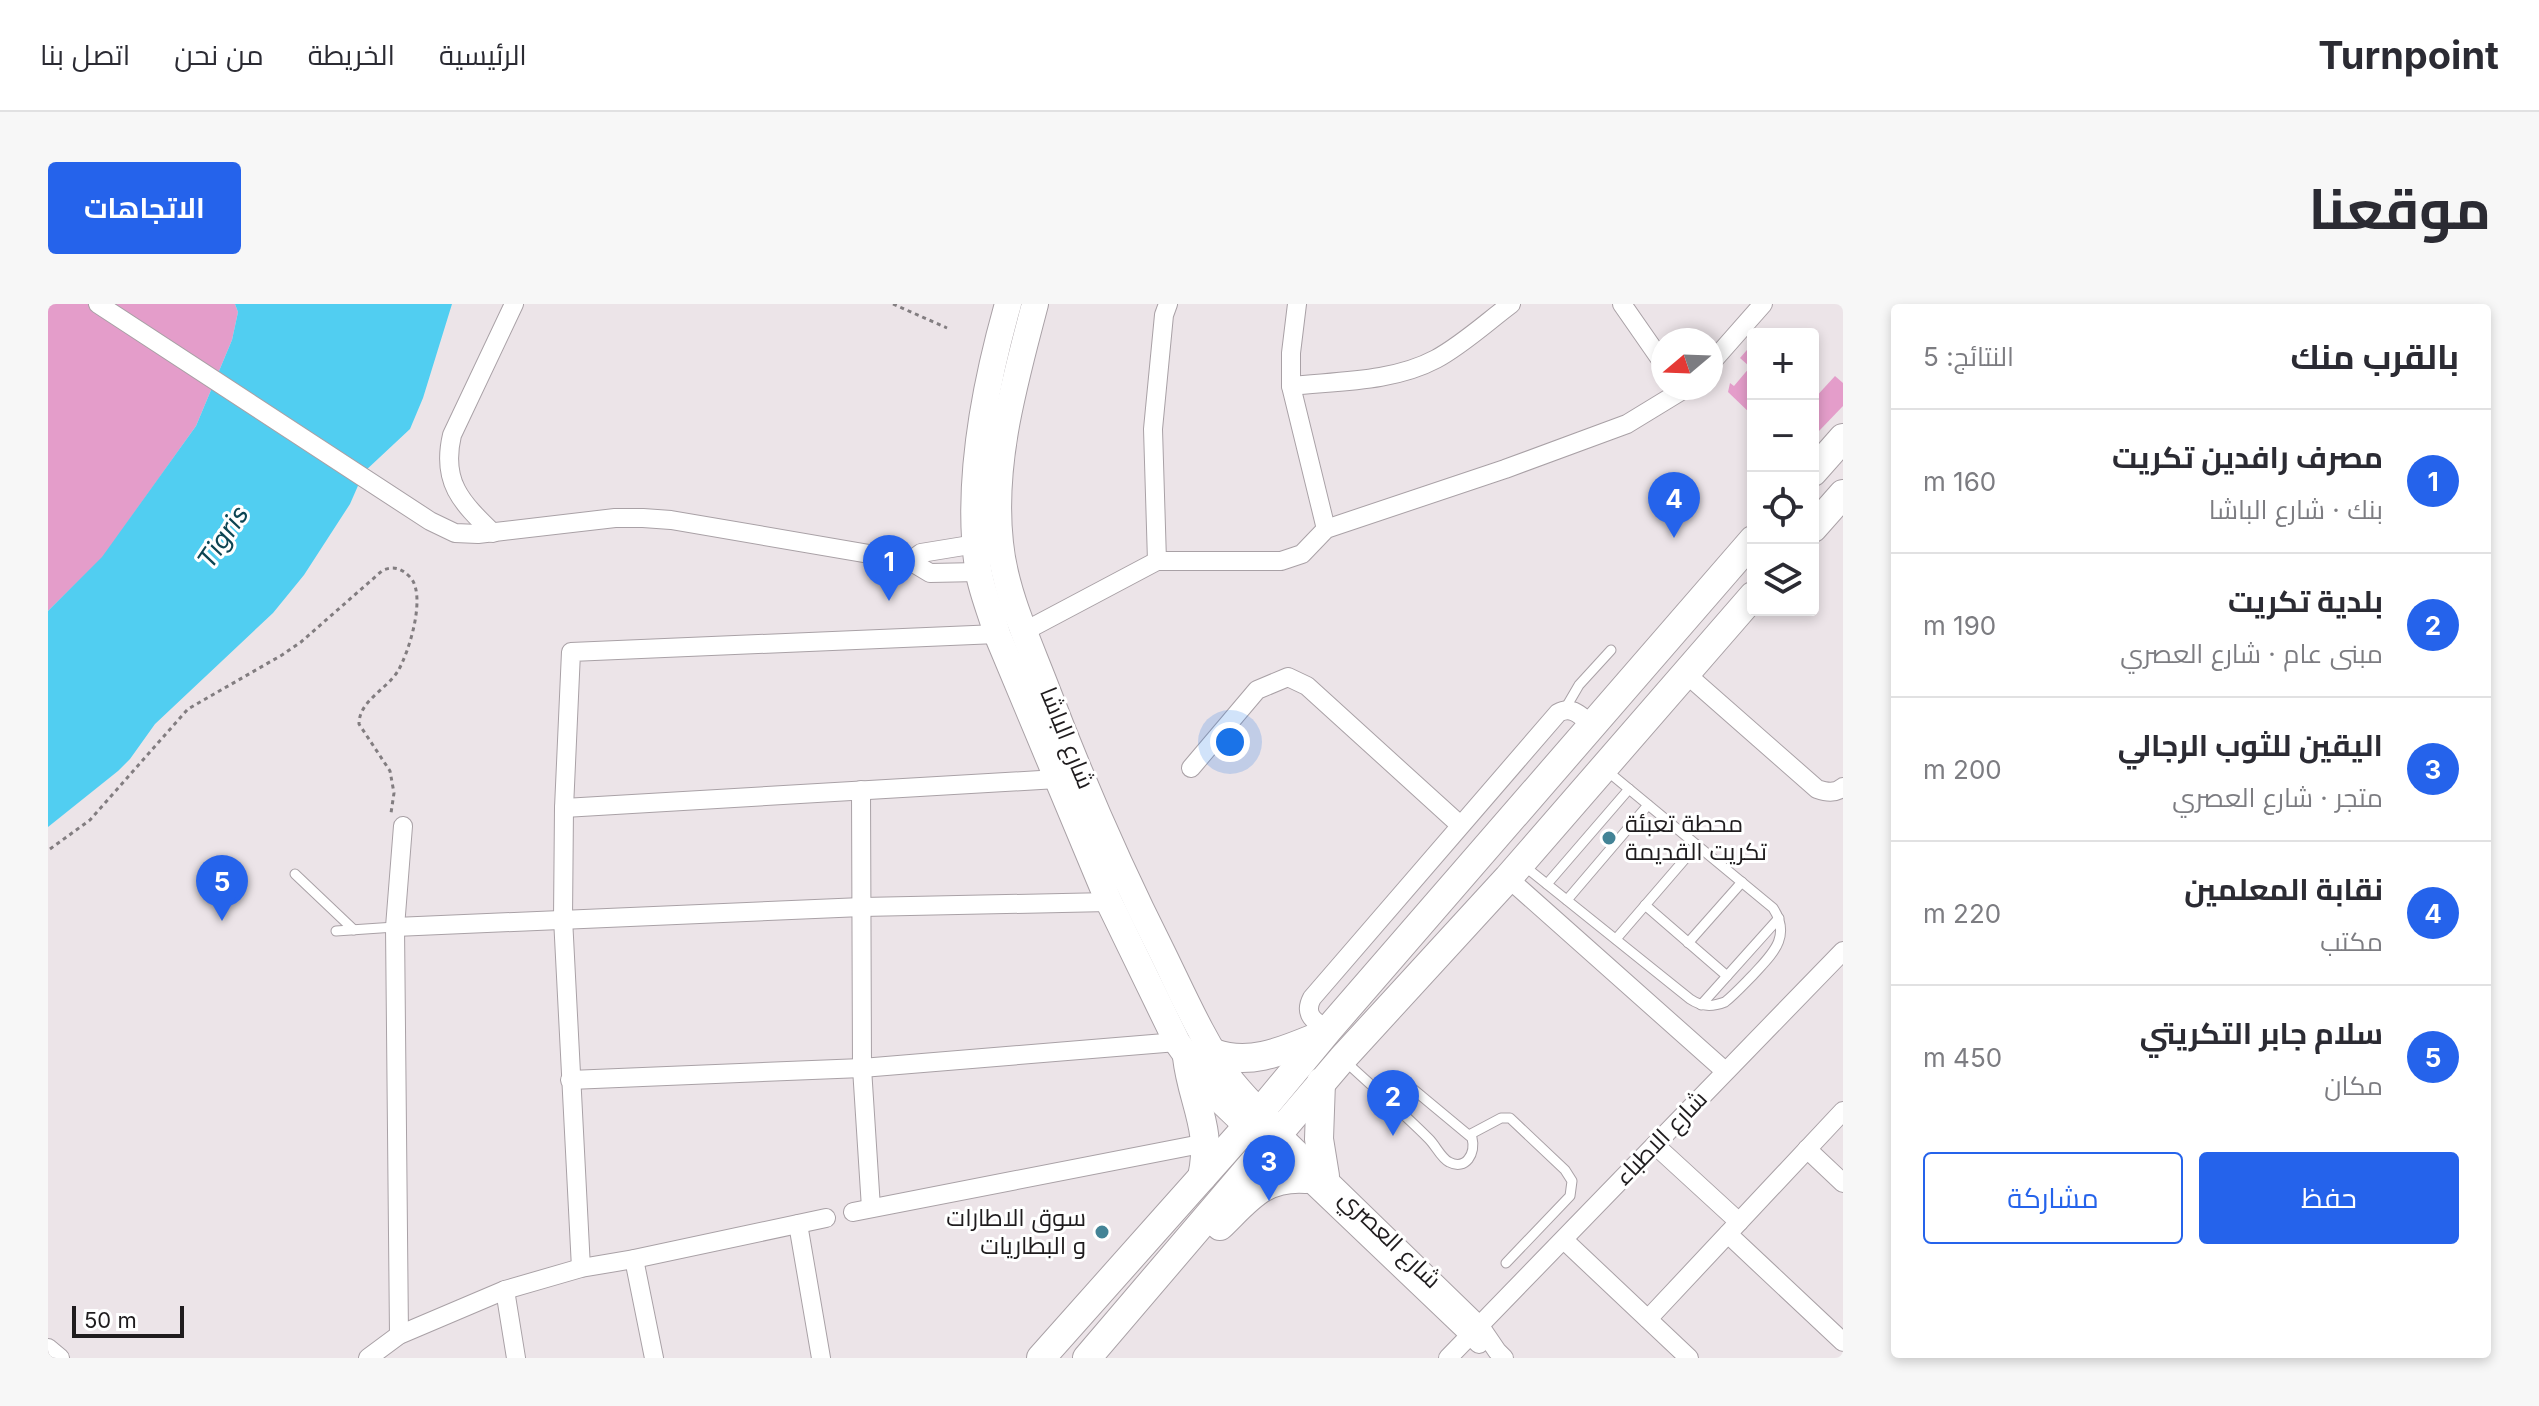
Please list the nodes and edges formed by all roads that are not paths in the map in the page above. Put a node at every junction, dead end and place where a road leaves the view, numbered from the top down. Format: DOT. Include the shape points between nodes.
graph roads {
  1 [pos="98,304"];
  2 [pos="514,304"];
  3 [pos="1008,304"];
  4 [pos="1035,304"];
  5 [pos="1168,304"];
  6 [pos="1297,304"];
  7 [pos="1511,304"];
  8 [pos="1622,304"];
  9 [pos="1763,304"];
  10 [pos="1486,311"];
  11 [pos="1651,346"];
  12 [pos="1723,349"];
  13 [pos="1291,386"];
  14 [pos="1665,400"];
  15 [pos="1843,438"];
  16 [pos="1819,465"];
  17 [pos="1843,494"];
  18 [pos="1819,521"];
  19 [pos="1326,529"];
  20 [pos="493,533"];
  21 [pos="976,544"];
  22 [pos="1750,544"];
  23 [pos="910,561"];
  24 [pos="1157,561"];
  25 [pos="979,572"];
  26 [pos="1747,603"];
  27 [pos="1025,631"];
  28 [pos="997,634"];
  29 [pos="1611,650"];
  30 [pos="1685,673"];
  31 [pos="1565,709"];
  32 [pos="1592,725"];
  33 [pos="1191,768"];
  34 [pos="1603,768"];
  35 [pos="1057,779"];
  36 [pos="1843,787"];
  37 [pos="1629,789"];
  38 [pos="861,790"];
  39 [pos="1648,805"];
  40 [pos="564,808"];
  41 [pos="1460,825"];
  42 [pos="398,826"];
  43 [pos="1697,845"];
  44 [pos="1514,870"];
  45 [pos="295,874"];
  46 [pos="1742,882"];
  47 [pos="1547,884"];
  48 [pos="1564,898"];
  49 [pos="1109,902"];
  50 [pos="1645,905"];
  51 [pos="862,907"];
  52 [pos="1548,913"];
  53 [pos="563,918"];
  54 [pos="1779,918"];
  55 [pos="395,927"];
  56 [pos="354,930"];
  57 [pos="336,931"];
  58 [pos="1616,939"];
  59 [pos="1688,943"];
  60 [pos="1843,951"];
  61 [pos="1727,976"];
  62 [pos="1701,1005"];
  63 [pos="1327,1031"];
  64 [pos="1193,1050"];
  65 [pos="1342,1059"];
  66 [pos="862,1068"];
  67 [pos="1725,1071"];
  68 [pos="570,1080"];
  69 [pos="1321,1082"];
  70 [pos="1413,1089"];
  71 [pos="1843,1111"];
  72 [pos="1263,1129"];
  73 [pos="1469,1135"];
  74 [pos="1206,1143"];
  75 [pos="1655,1145"];
  76 [pos="1807,1149"];
  77 [pos="1202,1177"];
  78 [pos="1315,1178"];
  79 [pos="1843,1183"];
  80 [pos="826,1218"];
  81 [pos="798,1224"];
  82 [pos="1734,1228"];
  83 [pos="1564,1240"];
  84 [pos="1181,1247"];
  85 [pos="634,1259"];
  86 [pos="1506,1263"];
  87 [pos="581,1268"];
  88 [pos="505,1290"];
  89 [pos="1648,1319"];
  90 [pos="1474,1331"];
  91 [pos="399,1335"];
  92 [pos="1843,1342"];
  93 [pos="48,1348"];
  94 [pos="1500,1355"];
  95 [pos="60,1358"];
  96 [pos="368,1358"];
  97 [pos="516,1358"];
  98 [pos="654,1358"];
  99 [pos="821,1358"];
  100 [pos="1041,1358"];
  101 [pos="1087,1358"];
  102 [pos="1448,1358"];
  103 [pos="1689,1358"];
  1 -- 20 [label="street" via="430,521 455,533"];
  2 -- 20 [label="street" via="450,446 449,473 459,498"];
  3 -- 21 [label="main road" via="984,413 975,494"];
  4 -- 27 [label="main road, شارع الباشا" via="1006,426 999,517 1005,569"];
  5 -- 24 [label="street" via="1153,429"];
  6 -- 13 [label="street"];
  7 -- 10 [label="street"];
  8 -- 11 [label="street"];
  9 -- 12 [label="street"];
  10 -- 13 [label="street" via="1436,359 1409,370"];
  13 -- 19 [label="street"];
  14 -- 19 [label="street" via="1627,424"];
  15 -- 16 [label="main road"];
  17 -- 18 [label="main road"];
  19 -- 24 [label="street" via="1302,554 1281,561"];
  20 -- 23 [label="street" via="615,518 671,520"];
  21 -- 23 [label="street" via="928,551"];
  21 -- 25 [label="main road"];
  22 -- 32 [label="main road"];
  23 -- 25 [label="street" via="930,573"];
  24 -- 27 [label="street"];
  25 -- 28 [label="main road"];
  26 -- 30 [label="main road"];
  27 -- 64 [label="main road, شارع الباشا" via="1102,825 1149,926"];
  28 -- 35 [label="main road"];
  28 -- 40 [label="street" via="571,652"];
  29 -- 31 [label="lane"];
  30 -- 34 [label="main road"];
  30 -- 36 [label="street" via="1817,789"];
  31 -- 32 [label="street"];
  31 -- 41 [label="street"];
  32 -- 63 [label="main road"];
  33 -- 41 [label="street" via="1257,690 1288,677 1307,686"];
  34 -- 37 [label="lane"];
  34 -- 44 [label="main road"];
  35 -- 38 [label="street"];
  35 -- 49 [label="main road"];
  37 -- 39 [label="lane"];
  37 -- 47 [label="lane"];
  38 -- 40 [label="street"];
  38 -- 51 [label="street"];
  39 -- 43 [label="lane"];
  39 -- 48 [label="lane"];
  40 -- 53 [label="street"];
  41 -- 63 [label="street" via="1312,998 1309,1014"];
  42 -- 55 [label="street"];
  43 -- 46 [label="lane"];
  43 -- 50 [label="lane"];
  44 -- 47 [label="lane"];
  44 -- 52 [label="street"];
  44 -- 65 [label="main road"];
  45 -- 56 [label="lane"];
  46 -- 54 [label="lane"];
  46 -- 59 [label="lane"];
  47 -- 48 [label="lane"];
  48 -- 52 [label="lane"];
  48 -- 58 [label="lane"];
  49 -- 51 [label="street"];
  49 -- 64 [label="main road"];
  50 -- 58 [label="lane"];
  50 -- 59 [label="lane"];
  51 -- 53 [label="street"];
  51 -- 66 [label="street"];
  52 -- 67 [label="street"];
  53 -- 55 [label="street"];
  53 -- 68 [label="street"];
  54 -- 61 [label="lane"];
  54 -- 62 [label="lane" via="1780,938 1771,955 1725,1002"];
  55 -- 56 [label="lane"];
  55 -- 91 [label="street"];
  56 -- 57 [label="lane"];
  58 -- 62 [label="lane"];
  59 -- 61 [label="lane"];
  60 -- 67 [label="street, شارع الاطباء"];
  61 -- 62 [label="lane"];
  63 -- 64 [label="main road" via="1258,1058"];
  63 -- 72 [label="main road"];
  64 -- 66 [label="street"];
  64 -- 72 [label="main road" via="1214,1094"];
  64 -- 74 [label="main road" via="1191,1086"];
  65 -- 69 [label="main road"];
  65 -- 73 [label="lane" via="1447,1161 1468,1160 1474,1147"];
  66 -- 68 [label="street"];
  66 -- 74 [label="street" via="862,1210"];
  67 -- 75 [label="street, شارع الاطباء"];
  68 -- 87 [label="street"];
  69 -- 72 [label="main road"];
  69 -- 78 [label="main road"];
  70 -- 73 [label="lane"];
  71 -- 76 [label="street"];
  72 -- 77 [label="main road"];
  72 -- 78 [label="street, شارع العصري"];
  72 -- 84 [label="main road"];
  73 -- 86 [label="lane" via="1510,1118 1572,1181 1570,1196"];
  74 -- 77 [label="main road"];
  75 -- 82 [label="street"];
  75 -- 83 [label="street, شارع الاطباء"];
  76 -- 79 [label="street"];
  76 -- 82 [label="street"];
  77 -- 100 [label="main road"];
  78 -- 84 [label="main road" via="1281,1180 1258,1190 1220,1226"];
  78 -- 90 [label="street, شارع العصري"];
  80 -- 81 [label="street"];
  81 -- 85 [label="street"];
  81 -- 99 [label="street"];
  82 -- 89 [label="street"];
  82 -- 92 [label="street"];
  83 -- 89 [label="street"];
  83 -- 90 [label="street, شارع الاطباء"];
  84 -- 101 [label="main road"];
  85 -- 87 [label="street"];
  85 -- 98 [label="street"];
  87 -- 88 [label="street"];
  88 -- 91 [label="street"];
  88 -- 97 [label="street"];
  89 -- 103 [label="street"];
  90 -- 94 [label="street, شارع العصري" via="1482,1346"];
  90 -- 102 [label="street, شارع الاطباء"];
  91 -- 96 [label="street"];
  93 -- 95 [label="street"];
}
